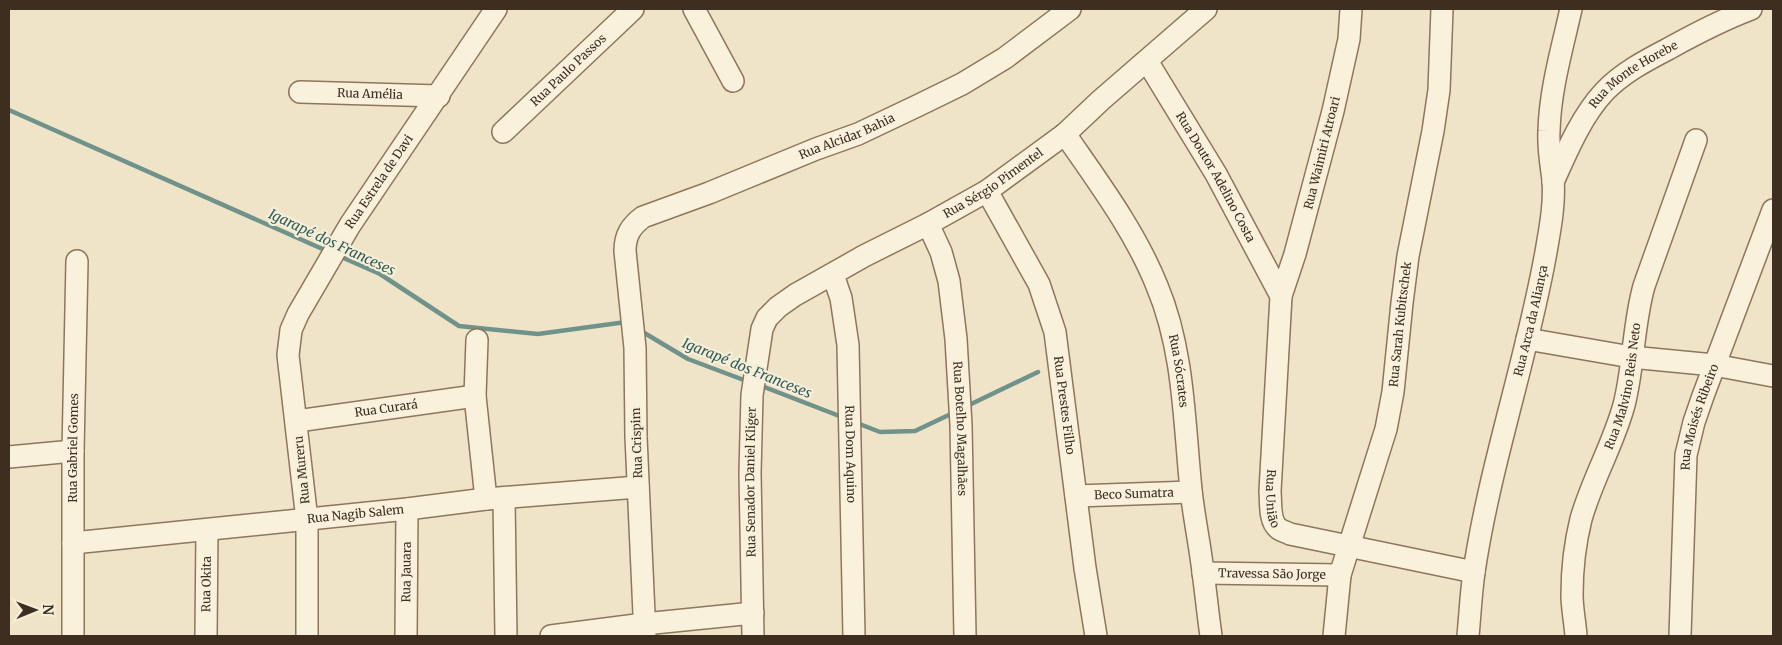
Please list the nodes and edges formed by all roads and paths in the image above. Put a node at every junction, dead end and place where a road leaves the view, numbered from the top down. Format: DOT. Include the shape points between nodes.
graph roads {
  1 [pos="496,9"];
  2 [pos="633,9"];
  3 [pos="694,9"];
  4 [pos="1070,9"];
  5 [pos="1206,9"];
  6 [pos="1351,9"];
  7 [pos="1442,9"];
  8 [pos="1571,9"];
  9 [pos="1751,9"];
  10 [pos="1147,61"];
  11 [pos="733,81"];
  12 [pos="300,92"];
  13 [pos="439,96"];
  14 [pos="503,132"];
  15 [pos="1065,134"];
  16 [pos="1696,140"];
  17 [pos="1553,182"];
  18 [pos="987,190"];
  19 [pos="1772,215"];
  20 [pos="928,224"];
  21 [pos="625,251"];
  22 [pos="77,261"];
  23 [pos="833,275"];
  24 [pos="1281,296"];
  25 [pos="762,329"];
  26 [pos="1527,339"];
  27 [pos="477,340"];
  28 [pos="1631,357"];
  29 [pos="289,365"];
  30 [pos="1714,365"];
  31 [pos="1773,376"];
  32 [pos="476,396"];
  33 [pos="297,421"];
  34 [pos="73,451"];
  35 [pos="9,458"];
  36 [pos="638,487"];
  37 [pos="1191,492"];
  38 [pos="1076,496"];
  39 [pos="495,498"];
  40 [pos="407,509"];
  41 [pos="307,520"];
  42 [pos="207,530"];
  43 [pos="72,543"];
  44 [pos="1349,547"];
  45 [pos="1474,572"];
  46 [pos="1204,573"];
  47 [pos="1340,575"];
  48 [pos="753,613"];
  49 [pos="644,630"];
  50 [pos="1468,633"];
  51 [pos="73,636"];
  52 [pos="206,636"];
  53 [pos="307,636"];
  54 [pos="406,636"];
  55 [pos="506,636"];
  56 [pos="551,636"];
  57 [pos="753,636"];
  58 [pos="854,636"];
  59 [pos="965,636"];
  60 [pos="1096,636"];
  61 [pos="1211,636"];
  62 [pos="1334,636"];
  63 [pos="1576,636"];
  64 [pos="1680,636"];
  1 -- 13 [label="street, Rua Estrela de Davi"];
  2 -- 14 [label="street, Rua Paulo Passos"];
  3 -- 11 [label="street"];
  4 -- 21 [label="street, Rua Alcidar Bahia" via="1005,58 917,106 858,134 643,217 634,224 625,239"];
  5 -- 10 [label="street, Rua Sérgio Pimentel"];
  6 -- 24 [label="street, Rua Waimiri Atroari" via="1349,39 1333,112"];
  7 -- 44 [label="street, Rua Sarah Kubitschek" via="1439,90 1408,256 1393,392 1386,429"];
  8 -- 17 [label="street, Rua Arca da Aliança" via="1551,106 1549,158"];
  9 -- 17 [label="street, Rua Monte Horebe" via="1643,62 1620,78 1596,102"];
  10 -- 15 [label="street, Rua Sérgio Pimentel"];
  10 -- 24 [label="street, Rua Doutor Adelino Costa" via="1216,174"];
  12 -- 13 [label="street, Rua Amélia"];
  13 -- 29 [label="street, Rua Estrela de Davi" via="350,225 298,314 288,344"];
  15 -- 18 [label="street, Rua Sérgio Pimentel"];
  15 -- 37 [label="street, Rua Sócrates" via="1140,249 1168,315 1183,394"];
  16 -- 28 [label="street, Rua Malvino Reis Neto" via="1644,286"];
  17 -- 26 [label="street, Rua Arca da Aliança" via="1547,250"];
  18 -- 20 [label="street, Rua Sérgio Pimentel"];
  18 -- 38 [label="street, Rua Prestes Filho" via="1036,277 1048,307 1055,332"];
  19 -- 30 [label="street, Rua Moisés Ribeiro"];
  20 -- 23 [label="street, Rua Sérgio Pimentel"];
  20 -- 59 [label="street, Rua Botelho Magalhães" via="942,252 956,339"];
  21 -- 36 [label="street, Rua Crispim" via="635,348"];
  22 -- 34 [label="street, Rua Gabriel Gomes"];
  23 -- 25 [label="street, Rua Sérgio Pimentel" via="778,307"];
  23 -- 58 [label="street, Rua Dom Aquino" via="848,345"];
  24 -- 44 [label="street, Rua União" via="1270,491 1273,522 1290,534"];
  25 -- 48 [label="street, Rua Senador Daniel Kliger" via="752,395"];
  26 -- 28 [label="street"];
  26 -- 45 [label="street, Rua Arca da Aliança"];
  27 -- 32 [label="street"];
  28 -- 30 [label="street"];
  28 -- 63 [label="street, Rua Malvino Reis Neto" via="1622,411 1587,502 1578,536 1572,596"];
  29 -- 33 [label="street, Rua Mureru"];
  30 -- 31 [label="street"];
  30 -- 64 [label="street, Rua Moisés Ribeiro" via="1686,455"];
  32 -- 33 [label="street, Rua Curará"];
  32 -- 39 [label="street"];
  33 -- 41 [label="street, Rua Mureru"];
  34 -- 35 [label="street"];
  34 -- 43 [label="street, Rua Gabriel Gomes"];
  36 -- 39 [label="street, Rua Nagib Salem"];
  36 -- 49 [label="street, Rua Crispim"];
  37 -- 38 [label="street, Beco Sumatra"];
  37 -- 46 [label="street, Rua Sócrates"];
  38 -- 60 [label="street, Rua Prestes Filho"];
  39 -- 40 [label="street, Rua Nagib Salem"];
  39 -- 55 [label="street"];
  40 -- 41 [label="street, Rua Nagib Salem"];
  40 -- 54 [label="street, Rua Jauara"];
  41 -- 42 [label="street, Rua Nagib Salem"];
  41 -- 53 [label="street, Rua Mureru"];
  42 -- 43 [label="street, Rua Nagib Salem"];
  42 -- 52 [label="street, Rua Okita"];
  43 -- 51 [label="street, Rua Gabriel Gomes"];
  44 -- 45 [label="street, Rua União"];
  44 -- 47 [label="street, Rua Sarah Kubitschek"];
  45 -- 50 [label="street, Rua Arca da Aliança"];
  46 -- 47 [label="street, Travessa São Jorge"];
  46 -- 61 [label="street, Rua Sócrates"];
  47 -- 62 [label="street, Rua Sarah Kubitschek"];
  48 -- 49 [label="street"];
  48 -- 57 [label="street, Rua Senador Daniel Kliger"];
  49 -- 56 [label="street"];
}
